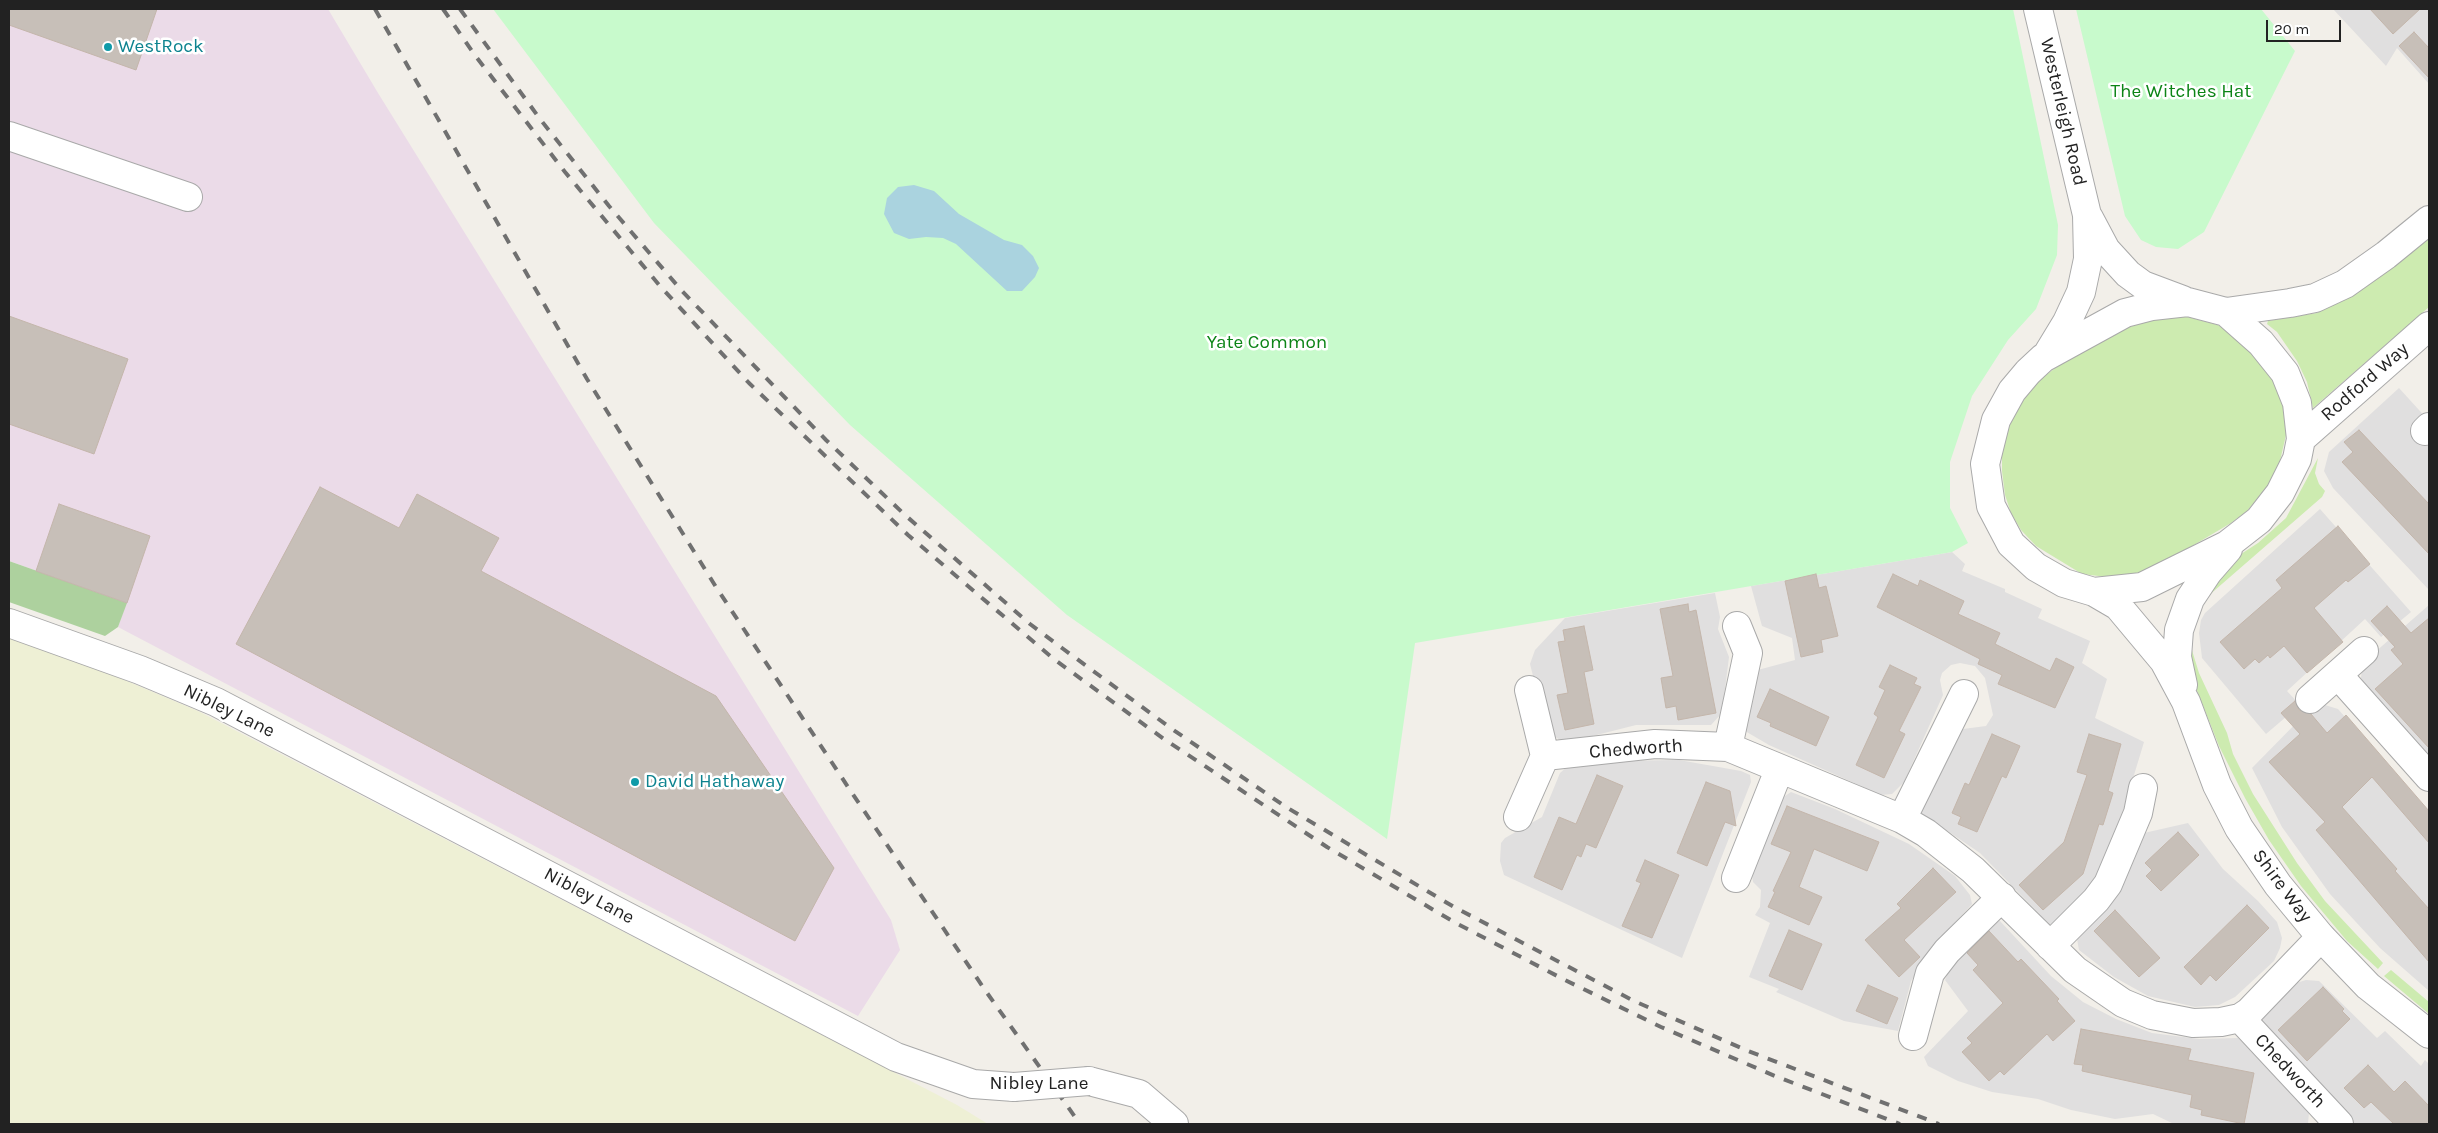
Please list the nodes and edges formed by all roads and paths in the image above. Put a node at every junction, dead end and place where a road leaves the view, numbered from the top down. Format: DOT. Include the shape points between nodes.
graph roads {
  1 [pos="2038,9"];
  2 [pos="9,136"];
  3 [pos="188,197"];
  4 [pos="2087,215"];
  5 [pos="2429,220"];
  6 [pos="2188,302"];
  7 [pos="2226,312"];
  8 [pos="2429,326"];
  9 [pos="2046,356"];
  10 [pos="2301,440"];
  11 [pos="2245,530"];
  12 [pos="2094,592"];
  13 [pos="9,623"];
  14 [pos="1737,626"];
  15 [pos="2364,651"];
  16 [pos="2338,675"];
  17 [pos="1529,690"];
  18 [pos="1964,694"];
  19 [pos="2310,699"];
  20 [pos="2186,702"];
  21 [pos="1728,747"];
  22 [pos="1545,756"];
  23 [pos="1779,770"];
  24 [pos="2429,778"];
  25 [pos="2144,788"];
  26 [pos="1518,817"];
  27 [pos="1902,819"];
  28 [pos="1736,878"];
  29 [pos="2002,897"];
  30 [pos="2321,938"];
  31 [pos="2050,946"];
  32 [pos="2240,1018"];
  33 [pos="2429,1034"];
  34 [pos="1913,1036"];
  35 [pos="1174,1124"];
  36 [pos="2340,1124"];
  1 -- 4 [label="street, Westerleigh Road"];
  2 -- 3 [label="street"];
  4 -- 6 [label="street, Westerleigh Road" via="2106,250 2128,274 2143,285"];
  4 -- 9 [label="street, Westerleigh Road" via="2088,259 2081,292"];
  5 -- 7 [label="street" via="2345,284 2315,298"];
  6 -- 7 [label="street, Westerleigh Road"];
  6 -- 9 [label="street" via="2125,313"];
  7 -- 10 [label="street" via="2261,343 2285,373 2297,404"];
  8 -- 10 [label="street, Rodford Way"];
  9 -- 12 [label="street" via="2012,391 1996,420 1985,464 1991,506 2011,544 2036,567 2064,583"];
  10 -- 11 [label="street" via="2297,459 2280,493 2259,520"];
  11 -- 12 [label="street" via="2226,544 2142,587"];
  11 -- 20 [label="street, Shire Way" via="2208,572 2190,599 2179,630 2177,657"];
  12 -- 20 [label="street, Shire Way" via="2118,606 2138,628 2164,661"];
  13 -- 35 [label="street, Nibley Lane, bridge" via="140,670 216,702 896,1057 972,1084 1014,1087 1089,1081 1138,1094"];
  14 -- 21 [label="street" via="1748,653"];
  15 -- 16 [label="street"];
  16 -- 19 [label="street"];
  16 -- 24 [label="street"];
  17 -- 22 [label="street"];
  18 -- 27 [label="street"];
  20 -- 30 [label="street, Shire Way" via="2217,785 2239,828 2278,885"];
  21 -- 22 [label="street, Chedworth" via="1655,744"];
  21 -- 23 [label="street, Chedworth"];
  22 -- 26 [label="street"];
  23 -- 27 [label="street, Chedworth"];
  23 -- 28 [label="street"];
  25 -- 31 [label="street" via="2138,814 2108,884"];
  27 -- 29 [label="street, Chedworth" via="1926,833"];
  29 -- 31 [label="street, Chedworth"];
  29 -- 34 [label="street" via="1947,951 1930,973"];
  30 -- 32 [label="street, Chedworth"];
  30 -- 33 [label="street, Shire Way" via="2368,986"];
  31 -- 32 [label="street, Chedworth" via="2096,986 2123,1003 2152,1015 2193,1023"];
  32 -- 36 [label="street, Chedworth"];
}
